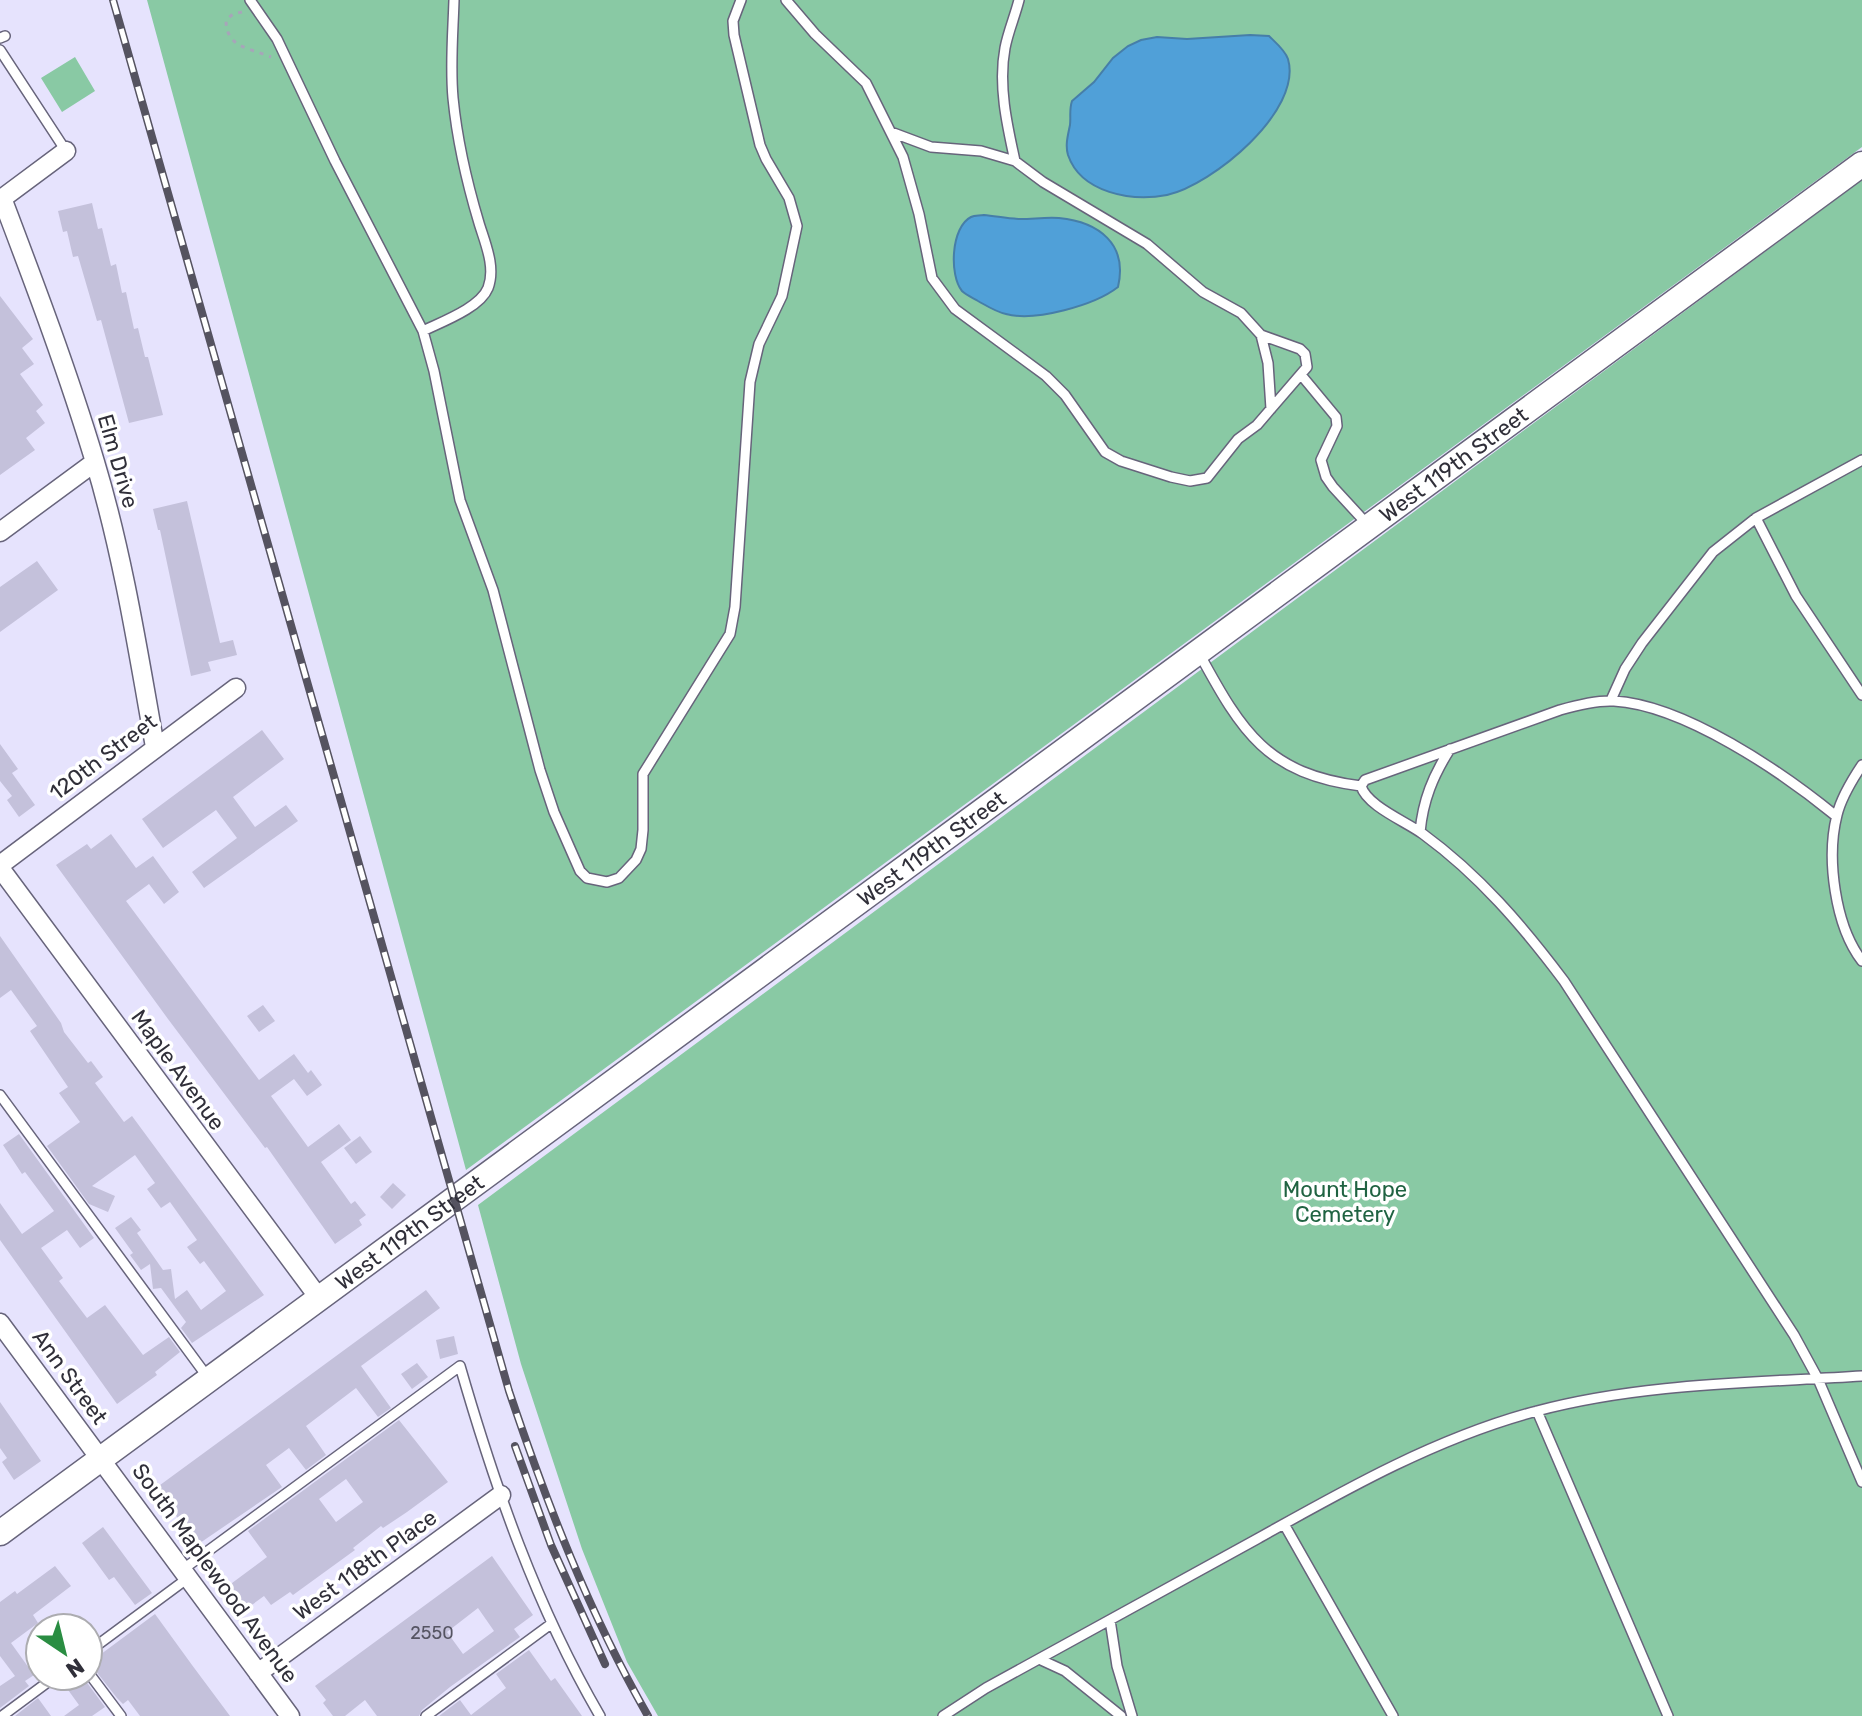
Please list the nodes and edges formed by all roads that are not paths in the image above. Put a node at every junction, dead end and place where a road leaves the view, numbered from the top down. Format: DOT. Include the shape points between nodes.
graph roads {
  1 [pos="250,0"];
  2 [pos="454,0"];
  3 [pos="741,0"];
  4 [pos="786,0"];
  5 [pos="1019,0"];
  6 [pos="0,50"];
  7 [pos="891,132"];
  8 [pos="66,151"];
  9 [pos="1015,161"];
  10 [pos="1862,164"];
  11 [pos="1,199"];
  12 [pos="423,331"];
  13 [pos="1261,335"];
  14 [pos="1302,376"];
  15 [pos="1271,409"];
  16 [pos="1862,460"];
  17 [pos="95,462"];
  18 [pos="1756,518"];
  19 [pos="1369,527"];
  20 [pos="0,532"];
  21 [pos="1199,652"];
  22 [pos="236,688"];
  23 [pos="1862,695"];
  24 [pos="1611,700"];
  25 [pos="155,747"];
  26 [pos="1450,749"];
  27 [pos="1862,765"];
  28 [pos="1361,786"];
  29 [pos="1836,816"];
  30 [pos="1420,832"];
  31 [pos="0,866"];
  32 [pos="1862,961"];
  33 [pos="0,1095"];
  34 [pos="319,1298"];
  35 [pos="0,1323"];
  36 [pos="1862,1376"];
  37 [pos="209,1379"];
  38 [pos="1818,1379"];
  39 [pos="1537,1411"];
  40 [pos="101,1459"];
  41 [pos="1862,1482"];
  42 [pos="501,1495"];
  43 [pos="1284,1524"];
  44 [pos="0,1533"];
  45 [pos="185,1574"];
  46 [pos="1110,1620"];
  47 [pos="551,1624"];
  48 [pos="104,1639"];
  49 [pos="1039,1659"];
  50 [pos="258,1673"];
  51 [pos="34,1692"];
  52 [pos="103,1692"];
  53 [pos="2,1716"];
  54 [pos="121,1716"];
  55 [pos="290,1716"];
  56 [pos="426,1716"];
  57 [pos="600,1716"];
  58 [pos="943,1716"];
  59 [pos="1121,1716"];
  60 [pos="1132,1716"];
  61 [pos="1393,1716"];
  62 [pos="1668,1716"];
  1 -- 12 [label="lane" via="277,39"];
  2 -- 12 [label="lane" via="453,99 491,263 490,279 476,302"];
  3 -- 12 [label="lane" via="734,35 760,145 789,198 797,226 782,296 759,344 750,382 730,634 643,774 641,849 628,870 607,882 587,878 573,860 540,770 493,590 460,500"];
  4 -- 7 [label="lane" via="866,83"];
  5 -- 9 [label="lane" via="1002,71"];
  6 -- 8 [label="lane"];
  7 -- 9 [label="lane" via="931,147 981,151"];
  7 -- 15 [label="lane" via="940,291 969,322 1046,376 1105,452 1171,477 1200,480"];
  8 -- 11 [label="street"];
  9 -- 13 [label="lane" via="1147,244 1203,292 1241,313"];
  10 -- 19 [label="street, West 119th Street"];
  11 -- 17 [label="street, Elm Drive"];
  13 -- 14 [label="lane" via="1300,349 1307,367"];
  13 -- 15 [label="lane"];
  14 -- 15 [label="lane"];
  14 -- 19 [label="lane" via="1336,417 1321,460 1326,477"];
  16 -- 18 [label="lane"];
  17 -- 20 [label="street"];
  17 -- 25 [label="street, Elm Drive" via="123,573"];
  18 -- 23 [label="lane" via="1796,596"];
  18 -- 24 [label="lane" via="1713,552 1642,643"];
  19 -- 21 [label="street, West 119th Street"];
  21 -- 28 [label="lane" via="1247,733 1278,761"];
  21 -- 34 [label="street, West 119th Street"];
  22 -- 25 [label="street, 120th Street"];
  24 -- 26 [label="lane" via="1560,710"];
  24 -- 29 [label="lane" via="1665,712 1703,729"];
  25 -- 31 [label="street, 120th Street"];
  26 -- 28 [label="lane" via="1365,780"];
  26 -- 30 [label="lane" via="1427,793"];
  27 -- 29 [label="lane"];
  28 -- 30 [label="lane" via="1370,800"];
  29 -- 32 [label="lane" via="1834,879 1839,909"];
  30 -- 38 [label="lane" via="1486,886 1564,981 1762,1283"];
  31 -- 34 [label="street, Maple Avenue"];
  33 -- 37 [label="lane"];
  34 -- 37 [label="street, West 119th Street"];
  35 -- 40 [label="street, Ann Street"];
  36 -- 38 [label="lane"];
  37 -- 40 [label="street, West 119th Street"];
  38 -- 39 [label="lane" via="1658,1391"];
  38 -- 41 [label="lane"];
  39 -- 43 [label="lane" via="1405,1461"];
  39 -- 62 [label="lane"];
  40 -- 44 [label="street, West 119th Street"];
  40 -- 45 [label="street, South Maplewood Avenue"];
  42 -- 45 [label="lane" via="460,1366"];
  42 -- 47 [label="lane"];
  42 -- 50 [label="street, West 118th Place"];
  43 -- 46 [label="lane"];
  43 -- 61 [label="lane"];
  45 -- 48 [label="lane"];
  45 -- 50 [label="street, South Maplewood Avenue"];
  46 -- 49 [label="lane"];
  46 -- 60 [label="lane"];
  47 -- 56 [label="lane"];
  47 -- 57 [label="lane"];
  49 -- 58 [label="lane"];
  49 -- 59 [label="lane" via="1065,1671"];
  50 -- 55 [label="street, South Maplewood Avenue"];
  51 -- 53 [label="lane"];
  52 -- 54 [label="lane"];
}
